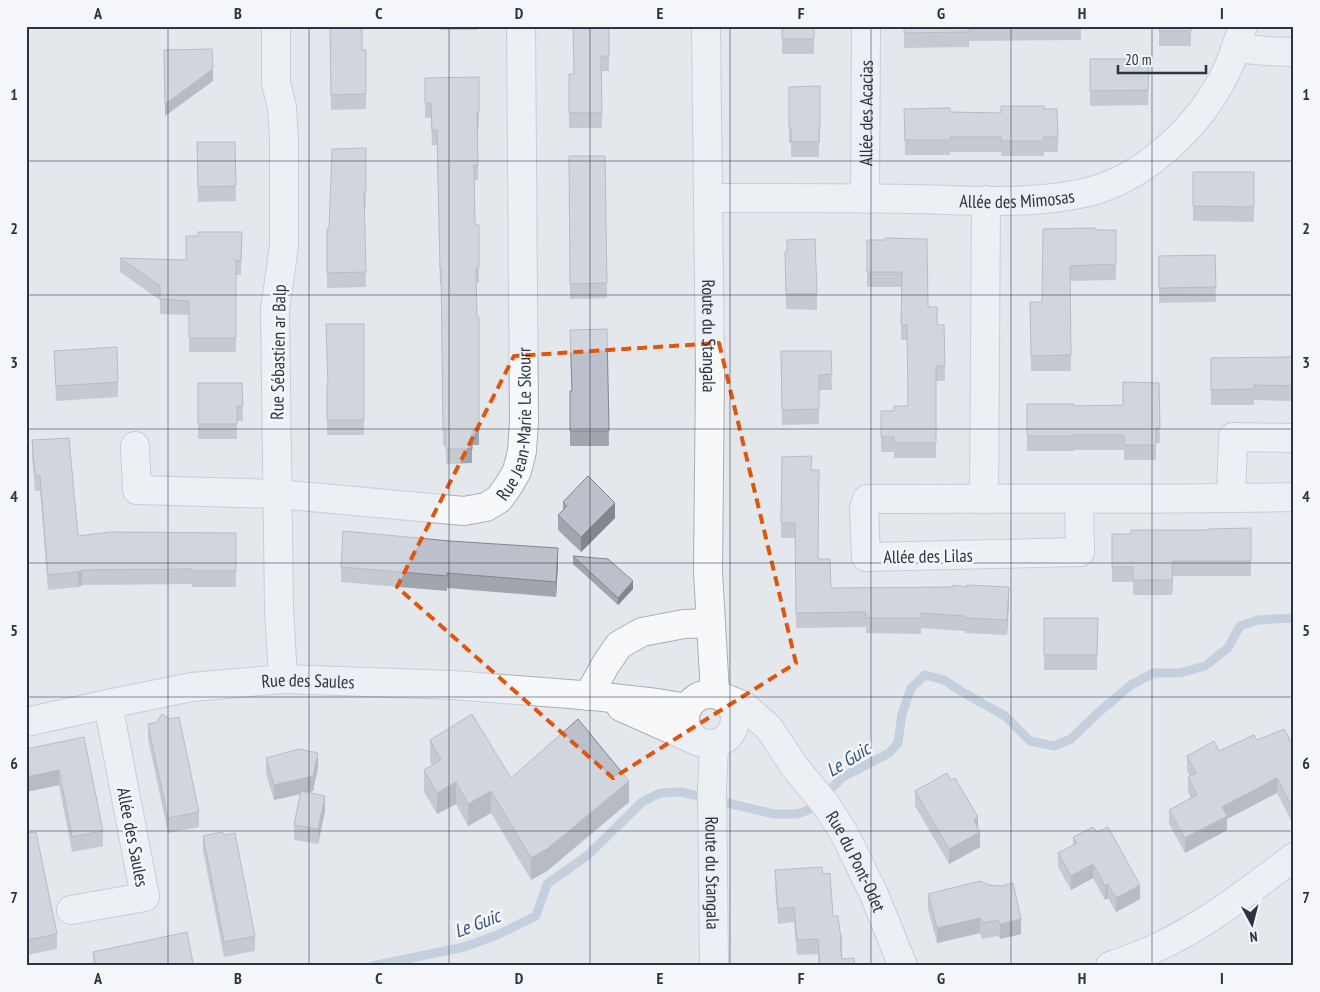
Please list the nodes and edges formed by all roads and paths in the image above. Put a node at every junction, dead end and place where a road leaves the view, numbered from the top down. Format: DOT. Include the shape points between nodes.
graph roads {
  1 [pos="276,26"];
  2 [pos="522,26"];
  3 [pos="706,26"];
  4 [pos="866,26"];
  5 [pos="1240,37"];
  6 [pos="1294,52"];
  7 [pos="708,198"];
  8 [pos="865,199"];
  9 [pos="986,200"];
  10 [pos="1294,438"];
  11 [pos="135,446"];
  12 [pos="278,494"];
  13 [pos="1294,497"];
  14 [pos="1231,498"];
  15 [pos="984,499"];
  16 [pos="1079,499"];
  17 [pos="712,634"];
  18 [pos="283,679"];
  19 [pos="591,696"];
  20 [pos="706,699"];
  21 [pos="108,704"];
  22 [pos="26,722"];
  23 [pos="712,739"];
  24 [pos="794,766"];
  25 [pos="1294,857"];
  26 [pos="71,910"];
  27 [pos="714,966"];
  28 [pos="904,966"];
  29 [pos="1110,966"];
  1 -- 12 [label="street, Rue Sébastien ar Balp" via="276,83 284,140 284,246 275,310"];
  2 -- 12 [label="street, Rue Jean-Marie Le Skourr" via="524,422 517,471 500,499 486,507 464,511"];
  3 -- 7 [label="street, Route du Stangala"];
  4 -- 8 [label="street, Allée des Acacias"];
  5 -- 6 [label="street" via="1266,52"];
  5 -- 9 [label="street, Allée des Mimosas" via="1210,100 1179,137 1139,170 1110,185 1080,194 1044,200"];
  7 -- 8 [label="street, Allée des Mimosas"];
  7 -- 17 [label="street, Route du Stangala" via="708,572"];
  8 -- 9 [label="street, Allée des Mimosas"];
  9 -- 15 [label="street"];
  10 -- 14 [label="street" via="1233,437"];
  11 -- 12 [label="street, Rue Jean-Marie Le Skourr" via="137,490"];
  12 -- 18 [label="street, Rue Sébastien ar Balp"];
  13 -- 14 [label="street, Allée des Lilas"];
  14 -- 16 [label="street, Allée des Lilas"];
  15 -- 16 [label="street, Allée des Lilas"];
  15 -- 16 [label="street, Allée des Lilas" via="867,499 864,509 866,557 1080,552"];
  17 -- 19 [label="street" via="684,624 642,632 619,645"];
  17 -- 20 [label="street, Route du Stangala"];
  18 -- 19 [label="street, Rue des Saules" via="453,685"];
  18 -- 21 [label="street, Rue des Saules" via="192,686"];
  19 -- 20 [label="street, Rue des Saules" via="657,702"];
  19 -- 23 [label="street, Rue des Saules"];
  20 -- 23 [label="street" via="685,715 685,722 687,730"];
  20 -- 23 [label="street" via="730,704 734,711 735,719"];
  20 -- 24 [label="street, Rue du Pont-Odet" via="744,706 769,728"];
  21 -- 22 [label="street, Rue des Saules"];
  21 -- 26 [label="street, Allée des Saules" via="145,897"];
  23 -- 24 [label="street, Rue du Pont-Odet" via="746,731"];
  23 -- 27 [label="street, Route du Stangala"];
  24 -- 28 [label="street, Rue du Pont-Odet" via="844,833"];
  25 -- 29 [label="street" via="1196,927 1157,948"];
}
